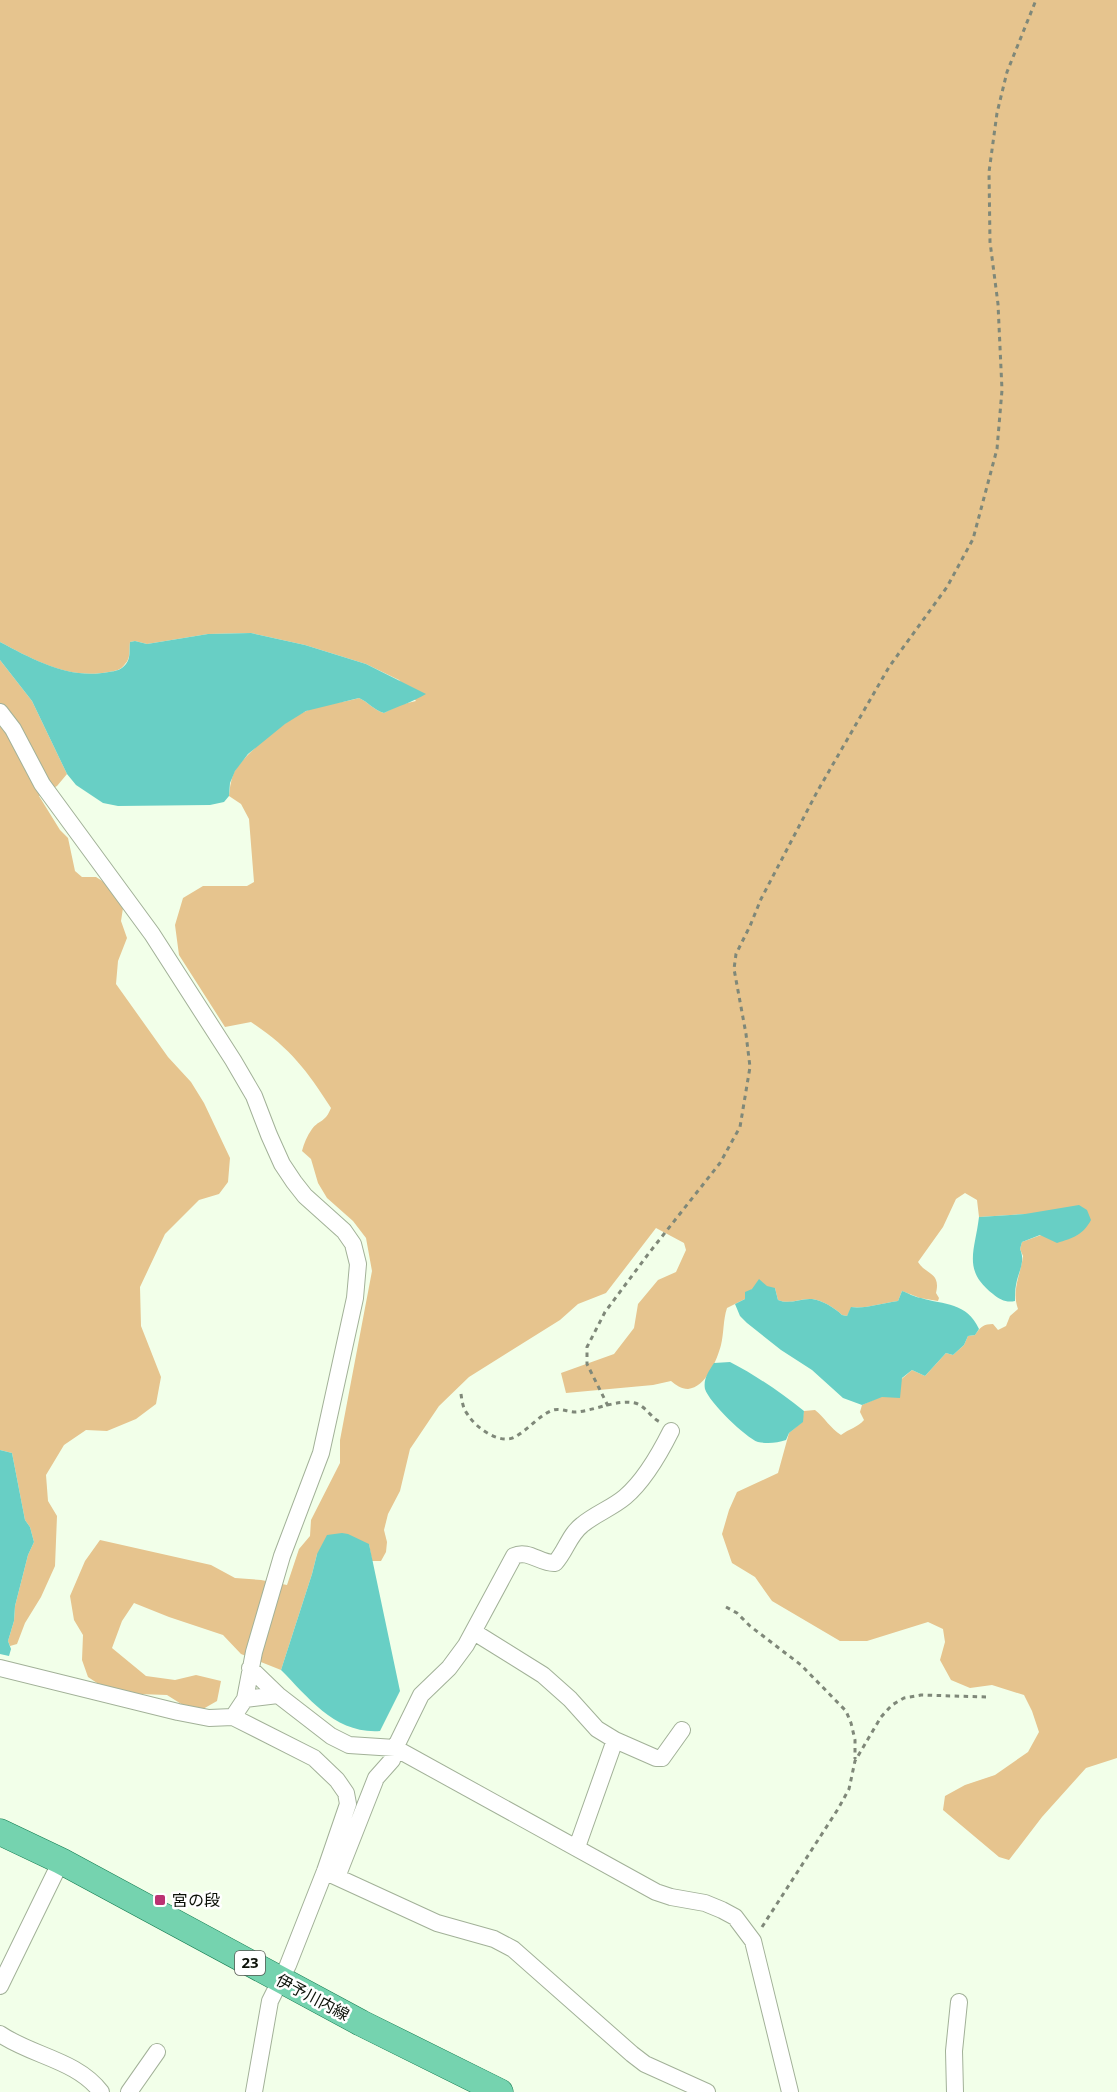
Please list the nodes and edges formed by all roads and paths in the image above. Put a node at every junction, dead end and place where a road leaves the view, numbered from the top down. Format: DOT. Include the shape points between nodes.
graph roads {
  1 [pos="1036,0"];
  2 [pos="0,712"];
  3 [pos="460,1394"];
  4 [pos="608,1406"];
  5 [pos="670,1431"];
  6 [pos="726,1607"];
  7 [pos="474,1632"];
  8 [pos="0,1668"];
  9 [pos="250,1668"];
  10 [pos="278,1695"];
  11 [pos="986,1697"];
  12 [pos="245,1699"];
  13 [pos="233,1718"];
  14 [pos="681,1730"];
  15 [pos="615,1740"];
  16 [pos="395,1748"];
  17 [pos="855,1761"];
  18 [pos="0,1832"];
  19 [pos="577,1847"];
  20 [pos="61,1861"];
  21 [pos="331,1874"];
  22 [pos="753,1941"];
  23 [pos="281,1980"];
  24 [pos="0,1986"];
  25 [pos="960,2002"];
  26 [pos="0,2034"];
  27 [pos="157,2052"];
  28 [pos="101,2092"];
  29 [pos="129,2092"];
  30 [pos="254,2092"];
  31 [pos="500,2092"];
  32 [pos="707,2092"];
  33 [pos="790,2092"];
  34 [pos="955,2092"];
  1 -- 4 [label="path" via="1007,72 989,172 990,242 1002,390 997,449 973,539 947,586 889,667 817,792 736,954 734,969 750,1067 740,1128 720,1163 605,1312 587,1347 587,1364"];
  2 -- 9 [label="street" via="47,792 152,934 232,1060 254,1096 282,1164 305,1196 353,1244 358,1264 355,1298 330,1417 321,1453 282,1556"];
  3 -- 4 [label="path" via="468,1416 488,1433 512,1439 551,1411 576,1412"];
  4 -- 5 [label="path" via="635,1403"];
  5 -- 7 [label="street" via="626,1497 581,1525 555,1563 525,1554 514,1556"];
  6 -- 17 [label="path" via="801,1665 846,1711 855,1740"];
  7 -- 15 [label="street" via="543,1675 597,1729"];
  7 -- 16 [label="street" via="449,1668 421,1695"];
  8 -- 13 [label="street" via="178,1712"];
  9 -- 10 [label="street"];
  9 -- 12 [label="street"];
  10 -- 12 [label="street"];
  10 -- 16 [label="street" via="331,1736 349,1745"];
  11 -- 17 [label="path" via="904,1698 881,1717"];
  12 -- 13 [label="street"];
  13 -- 21 [label="street" via="314,1758 338,1780 348,1804"];
  14 -- 15 [label="street" via="662,1758"];
  15 -- 19 [label="street"];
  16 -- 19 [label="street"];
  16 -- 21 [label="street" via="392,1760 376,1778"];
  17 -- 22 [label="path" via="849,1789 838,1809"];
  18 -- 20 [label="main road, 伊予川内線 / 23"];
  19 -- 22 [label="street" via="656,1892 722,1910 735,1917"];
  20 -- 23 [label="main road, 伊予川内線 / 23"];
  20 -- 24 [label="street"];
  21 -- 23 [label="street"];
  21 -- 32 [label="street" via="437,1923 494,1939 513,1949 645,2064"];
  22 -- 33 [label="street"];
  23 -- 30 [label="street" via="270,2001"];
  23 -- 31 [label="main road, 伊予川内線 / 23"];
  25 -- 34 [label="street" via="954,2052"];
  26 -- 28 [label="street" via="78,2071"];
  27 -- 29 [label="street"];
}
